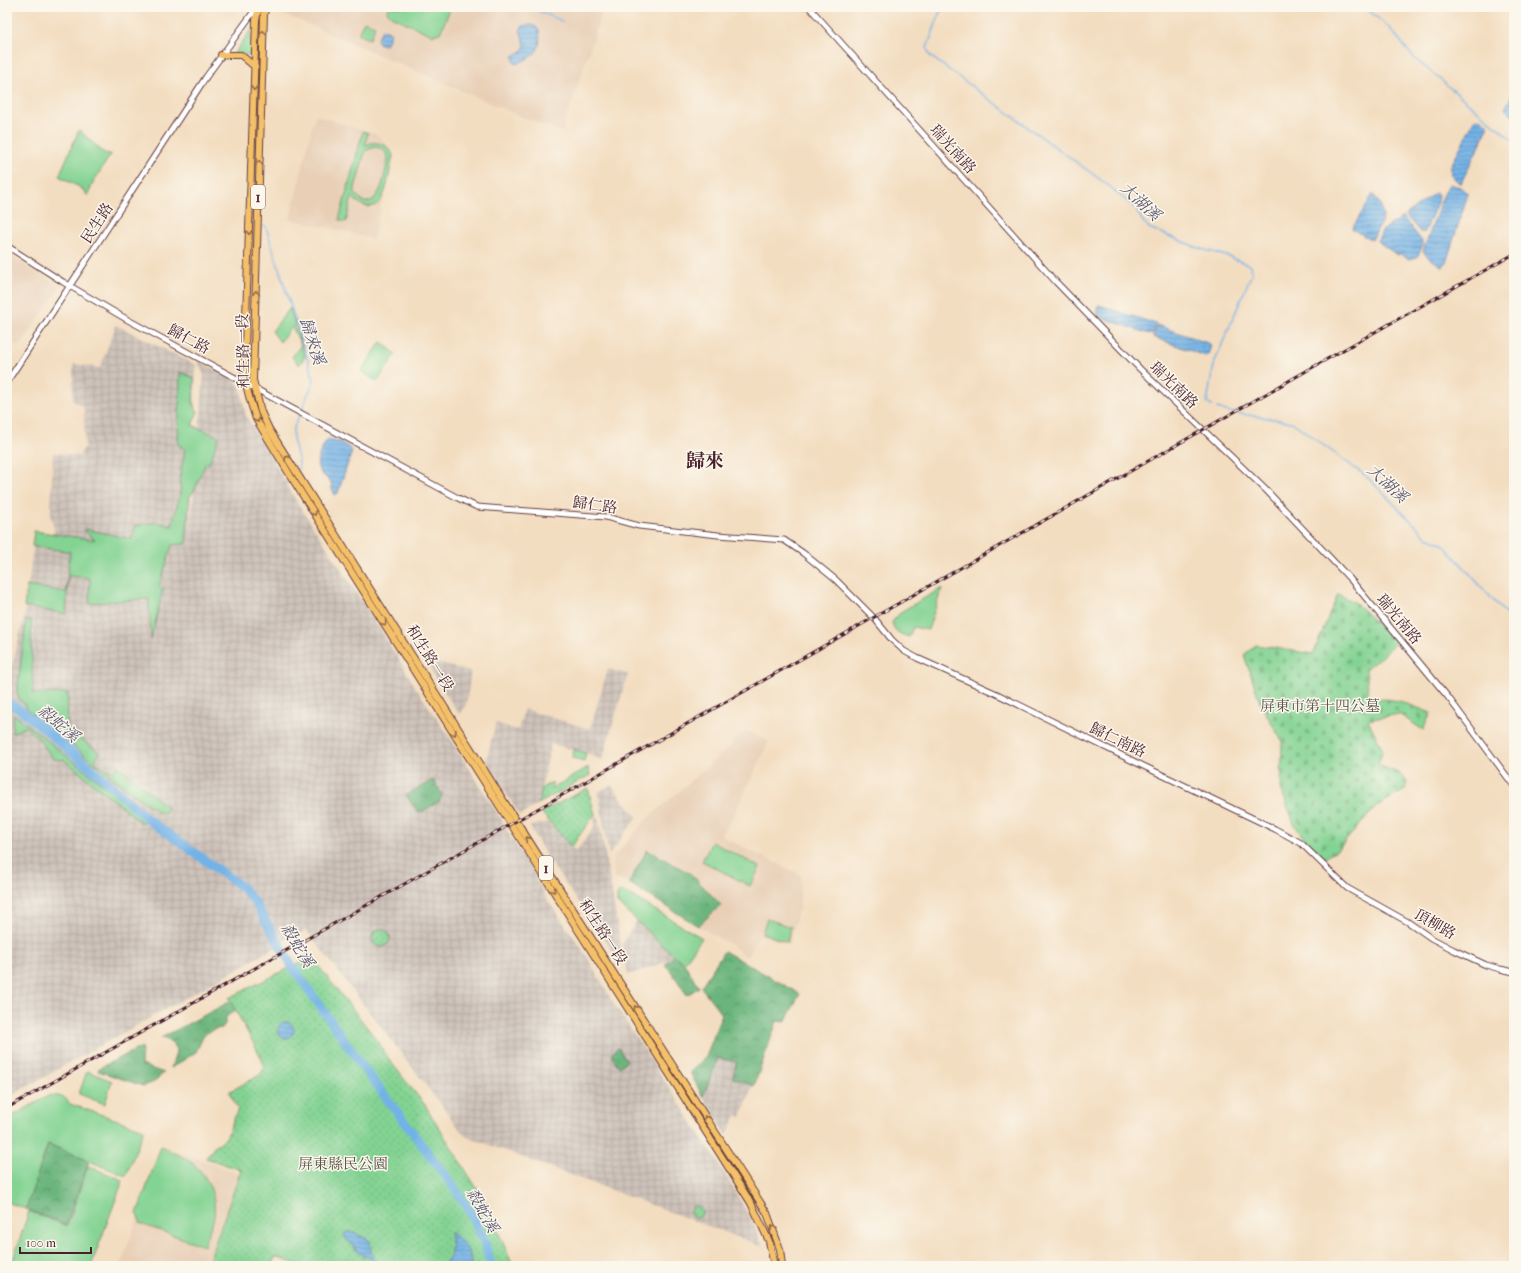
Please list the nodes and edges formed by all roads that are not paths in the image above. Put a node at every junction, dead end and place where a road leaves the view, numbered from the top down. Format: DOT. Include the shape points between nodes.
graph roads {
  1 [pos="258,7"];
  2 [pos="266,7"];
  3 [pos="809,7"];
  4 [pos="221,55"];
  5 [pos="255,67"];
  6 [pos="7,246"];
  7 [pos="69,286"];
  8 [pos="7,382"];
  9 [pos="246,382"];
  10 [pos="254,387"];
  11 [pos="875,619"];
  12 [pos="1514,786"];
  13 [pos="1347,888"];
  14 [pos="1514,972"];
  15 [pos="774,1266"];
  16 [pos="782,1266"];
  1 -- 4 [label="street, 民生路"];
  1 -- 5 [label="main road, 和生路一段 / 1"];
  10 -- 2 [label="main road, 和生路一段 / 1, one-way" via="258,184"];
  3 -- 12 [label="street, 瑞光南路" via="1056,282 1140,369 1267,491 1351,580 1448,697"];
  4 -- 5 [label="main road" via="237,54"];
  4 -- 7 [label="street, 民生路"];
  5 -- 9 [label="main road, 和生路一段 / 1, one-way" via="244,377"];
  6 -- 7 [label="street, 歸仁路"];
  7 -- 8 [label="street, 民生路"];
  7 -- 9 [label="street, 歸仁路" via="153,334"];
  9 -- 10 [label="street, 歸仁路"];
  9 -- 15 [label="main road, 和生路一段 / 1, one-way" via="256,419 292,478 752,1203 769,1241"];
  10 -- 11 [label="street, 歸仁路" via="477,507 606,516 639,526 784,540 836,580"];
  16 -- 10 [label="main road, 和生路一段 / 1, one-way" via="780,1249 767,1213 269,429"];
  11 -- 13 [label="street, 歸仁南路" via="892,640 917,658 997,694 1301,843"];
  13 -- 14 [label="street, 頂柳路" via="1431,938 1486,965"];
}
